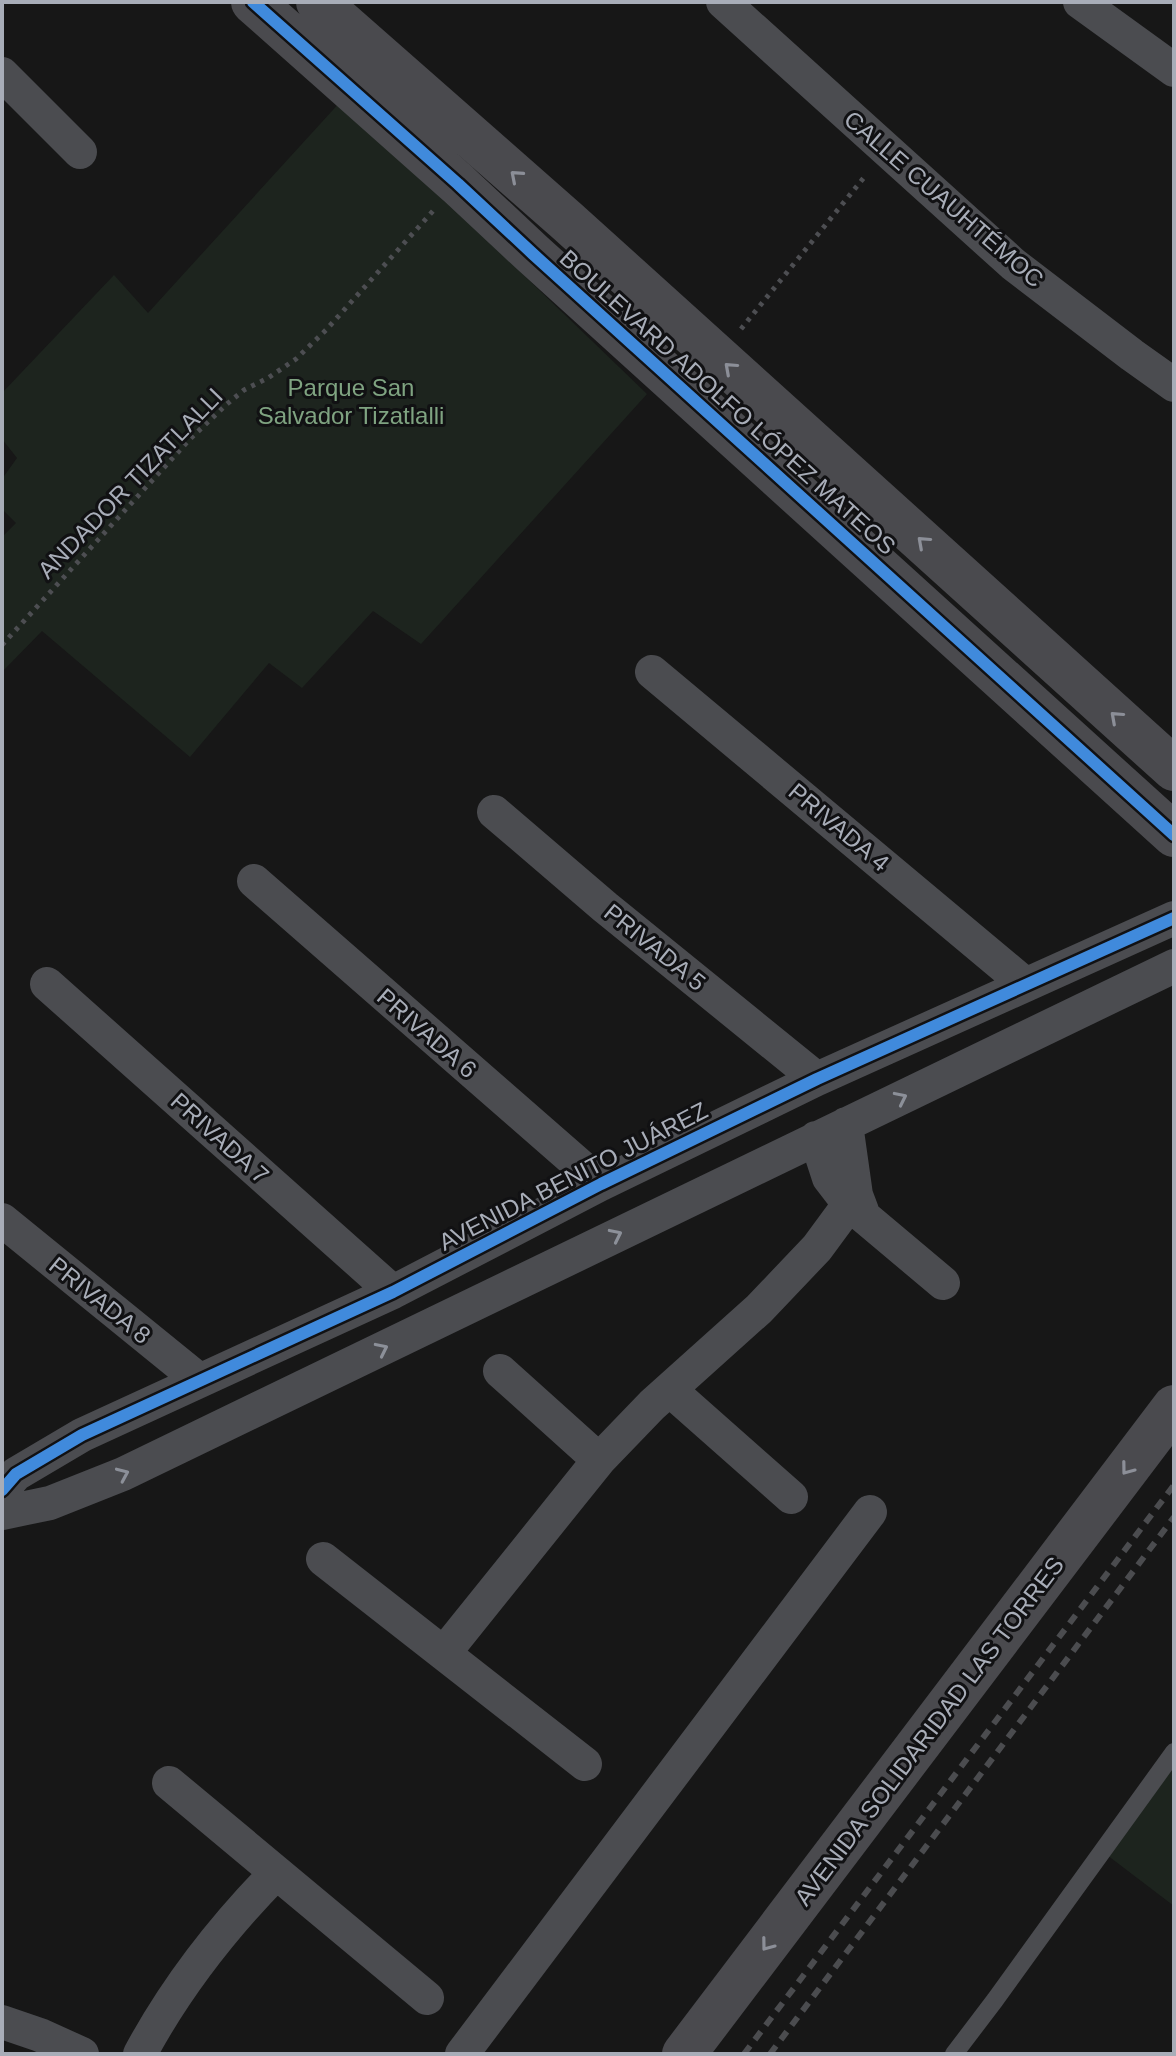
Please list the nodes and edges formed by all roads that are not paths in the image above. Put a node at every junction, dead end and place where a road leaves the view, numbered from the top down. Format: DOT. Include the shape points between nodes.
graph roads {
  1 [pos="253,2"];
  2 [pos="318,2"];
  3 [pos="723,2"];
  4 [pos="1080,2"];
  5 [pos="1174,70"];
  6 [pos="2,74"];
  7 [pos="80,152"];
  8 [pos="567,221"];
  9 [pos="533,254"];
  10 [pos="1174,385"];
  11 [pos="652,672"];
  12 [pos="1174,769"];
  13 [pos="494,812"];
  14 [pos="1174,835"];
  15 [pos="254,881"];
  16 [pos="1174,918"];
  17 [pos="1174,966"];
  18 [pos="47,984"];
  19 [pos="1025,984"];
  20 [pos="929,1028"];
  21 [pos="943,1078"];
  22 [pos="817,1079"];
  23 [pos="831,1131"];
  24 [pos="601,1184"];
  25 [pos="856,1206"];
  26 [pos="2,1220"];
  27 [pos="943,1283"];
  28 [pos="393,1292"];
  29 [pos="313,1330"];
  30 [pos="500,1371"];
  31 [pos="330,1374"];
  32 [pos="199,1380"];
  33 [pos="670,1390"];
  34 [pos="1174,1407"];
  35 [pos="599,1460"];
  36 [pos="7,1476"];
  37 [pos="791,1497"];
  38 [pos="50,1503"];
  39 [pos="870,1512"];
  40 [pos="2,1513"];
  41 [pos="323,1559"];
  42 [pos="444,1653"];
  43 [pos="1174,1752"];
  44 [pos="585,1764"];
  45 [pos="169,1783"];
  46 [pos="276,1873"];
  47 [pos="427,1998"];
  48 [pos="2,2022"];
  49 [pos="82,2054"];
  50 [pos="140,2054"];
  51 [pos="462,2054"];
  52 [pos="684,2054"];
  53 [pos="954,2054"];
  1 -- 9 [label="street, BOULEVARD ADOLFO LÓPEZ MATEOS"];
  8 -- 2 [label="street, BOULEVARD ADOLFO LÓPEZ MATEOS, one-way"];
  3 -- 10 [label="street, CALLE CUAUHTÉMOC" via="1013,264"];
  4 -- 5 [label="street"];
  6 -- 7 [label="street"];
  8 -- 9 [label="street"];
  12 -- 8 [label="street, BOULEVARD ADOLFO LÓPEZ MATEOS, one-way"];
  9 -- 14 [label="street, BOULEVARD ADOLFO LÓPEZ MATEOS"];
  11 -- 19 [label="street, PRIVADA 4"];
  13 -- 22 [label="street, PRIVADA 5"];
  15 -- 24 [label="street, PRIVADA 6"];
  16 -- 19 [label="street, AVENIDA BENITO JUÁREZ"];
  17 -- 21 [label="street"];
  18 -- 28 [label="street, PRIVADA 7"];
  19 -- 20 [label="street, AVENIDA BENITO JUÁREZ"];
  20 -- 21 [label="street"];
  20 -- 22 [label="street, AVENIDA BENITO JUÁREZ"];
  23 -- 21 [label="street, one-way"];
  22 -- 24 [label="street, AVENIDA BENITO JUÁREZ"];
  23 -- 25 [label="street" via="829,1178"];
  31 -- 23 [label="street, one-way"];
  24 -- 28 [label="street, AVENIDA BENITO JUÁREZ"];
  25 -- 27 [label="street"];
  25 -- 33 [label="street" via="759,1309"];
  26 -- 32 [label="street, PRIVADA 8"];
  28 -- 29 [label="street, AVENIDA BENITO JUÁREZ"];
  29 -- 31 [label="street"];
  29 -- 32 [label="street, AVENIDA BENITO JUÁREZ"];
  30 -- 35 [label="street"];
  38 -- 31 [label="street, one-way" via="123,1474"];
  32 -- 36 [label="street, AVENIDA BENITO JUÁREZ"];
  33 -- 35 [label="street"];
  33 -- 37 [label="street"];
  34 -- 52 [label="street, AVENIDA SOLIDARIDAD LAS TORRES, one-way"];
  35 -- 42 [label="street"];
  36 -- 38 [label="street"];
  38 -- 40 [label="street"];
  39 -- 51 [label="street"];
  41 -- 42 [label="street"];
  42 -- 44 [label="street"];
  43 -- 53 [label="lane"];
  45 -- 46 [label="street"];
  46 -- 47 [label="street"];
  46 -- 50 [label="street" via="191,1972"];
  48 -- 49 [label="street"];
}
